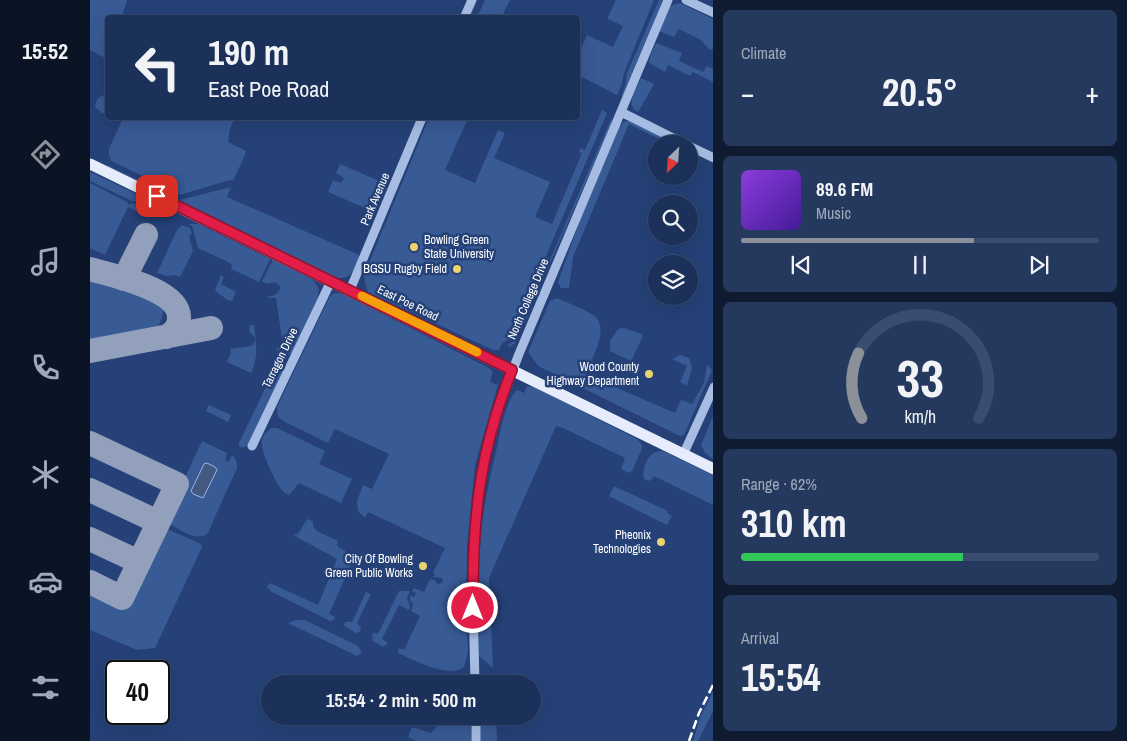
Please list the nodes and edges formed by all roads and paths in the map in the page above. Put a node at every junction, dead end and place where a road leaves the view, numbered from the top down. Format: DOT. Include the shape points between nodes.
graph roads {
  1 [pos="472,0"];
  2 [pos="668,0"];
  3 [pos="686,0"];
  4 [pos="713,13"];
  5 [pos="465,15"];
  6 [pos="620,112"];
  7 [pos="421,120"];
  8 [pos="667,135"];
  9 [pos="698,150"];
  10 [pos="713,158"];
  11 [pos="90,164"];
  12 [pos="331,281"];
  13 [pos="350,290"];
  14 [pos="512,370"];
  15 [pos="713,387"];
  16 [pos="252,446"];
  17 [pos="684,455"];
  18 [pos="713,468"];
  19 [pos="475,675"];
  20 [pos="476,725"];
  21 [pos="476,741"];
  1 -- 5 [label="street"];
  2 -- 6 [label="street, North College Drive"];
  3 -- 4 [label="street"];
  6 -- 8 [label="street"];
  6 -- 14 [label="street, North College Drive"];
  7 -- 13 [label="street, Park Avenue"];
  9 -- 10 [label="street"];
  11 -- 12 [label="main road, East Poe Road"];
  12 -- 13 [label="main road, East Poe Road"];
  12 -- 16 [label="street, Tarragon Drive"];
  13 -- 14 [label="main road, East Poe Road"];
  14 -- 17 [label="main road, East Poe Road"];
  14 -- 19 [label="street, North College Drive" via="486,456 476,518 473,557"];
  15 -- 17 [label="street"];
  17 -- 18 [label="main road, East Poe Road"];
  20 -- 21 [label="street"];
}
